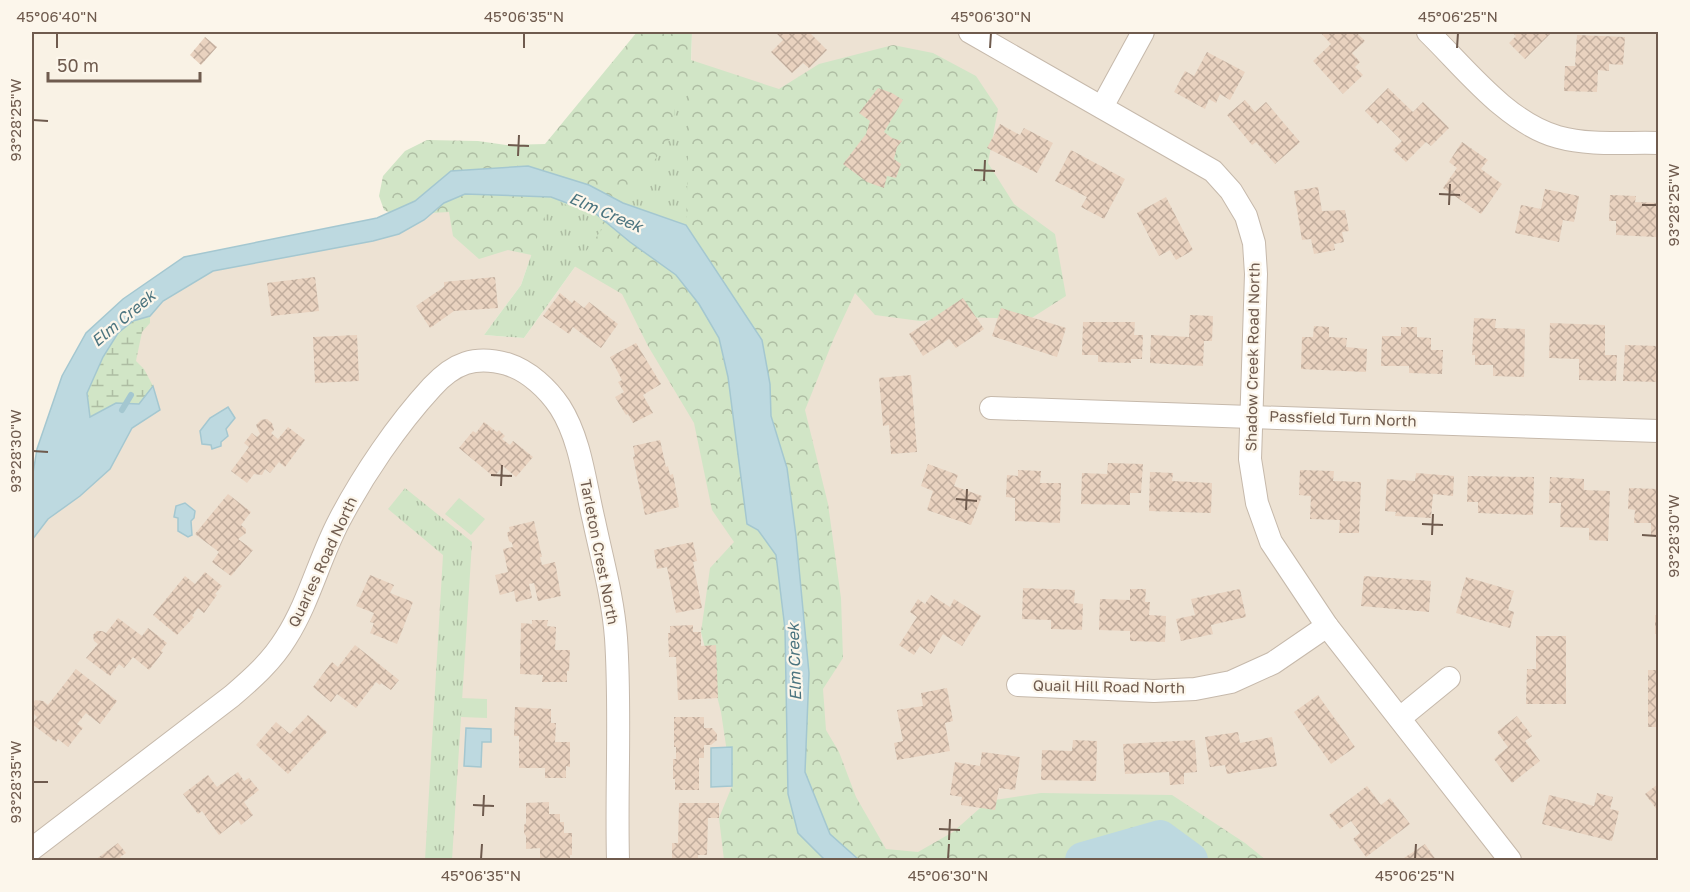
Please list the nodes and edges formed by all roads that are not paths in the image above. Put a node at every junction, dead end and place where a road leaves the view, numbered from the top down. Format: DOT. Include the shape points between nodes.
graph roads {
  1 [pos="970,32"];
  2 [pos="1143,32"];
  3 [pos="1428,32"];
  4 [pos="1102,107"];
  5 [pos="1659,143"];
  6 [pos="489,360"];
  7 [pos="991,408"];
  8 [pos="1251,415"];
  9 [pos="1659,431"];
  10 [pos="1327,626"];
  11 [pos="1449,678"];
  12 [pos="1018,685"];
  13 [pos="1400,718"];
  14 [pos="32,849"];
  15 [pos="618,861"];
  16 [pos="1510,861"];
  1 -- 4 [label="street, Shadow Creek Road North"];
  2 -- 4 [label="street"];
  3 -- 5 [label="street" via="1494,98 1538,130 1584,141"];
  4 -- 8 [label="street, Shadow Creek Road North" via="1213,171 1246,216 1254,243 1256,274"];
  6 -- 14 [label="street, Quarles Road North" via="471,361 449,370 374,462 339,521 286,639 261,671"];
  6 -- 15 [label="street, Tarleton Crest North" via="518,368 547,391 573,434 616,635"];
  7 -- 8 [label="street, Passfield Turn North"];
  8 -- 9 [label="street, Passfield Turn North"];
  8 -- 10 [label="street, Shadow Creek Road North" via="1257,503 1271,542"];
  10 -- 12 [label="street, Quail Hill Road North" via="1273,663 1231,682 1195,689"];
  10 -- 13 [label="street, Shadow Creek Road North"];
  11 -- 13 [label="street"];
  13 -- 16 [label="street, Shadow Creek Road North"];
}
